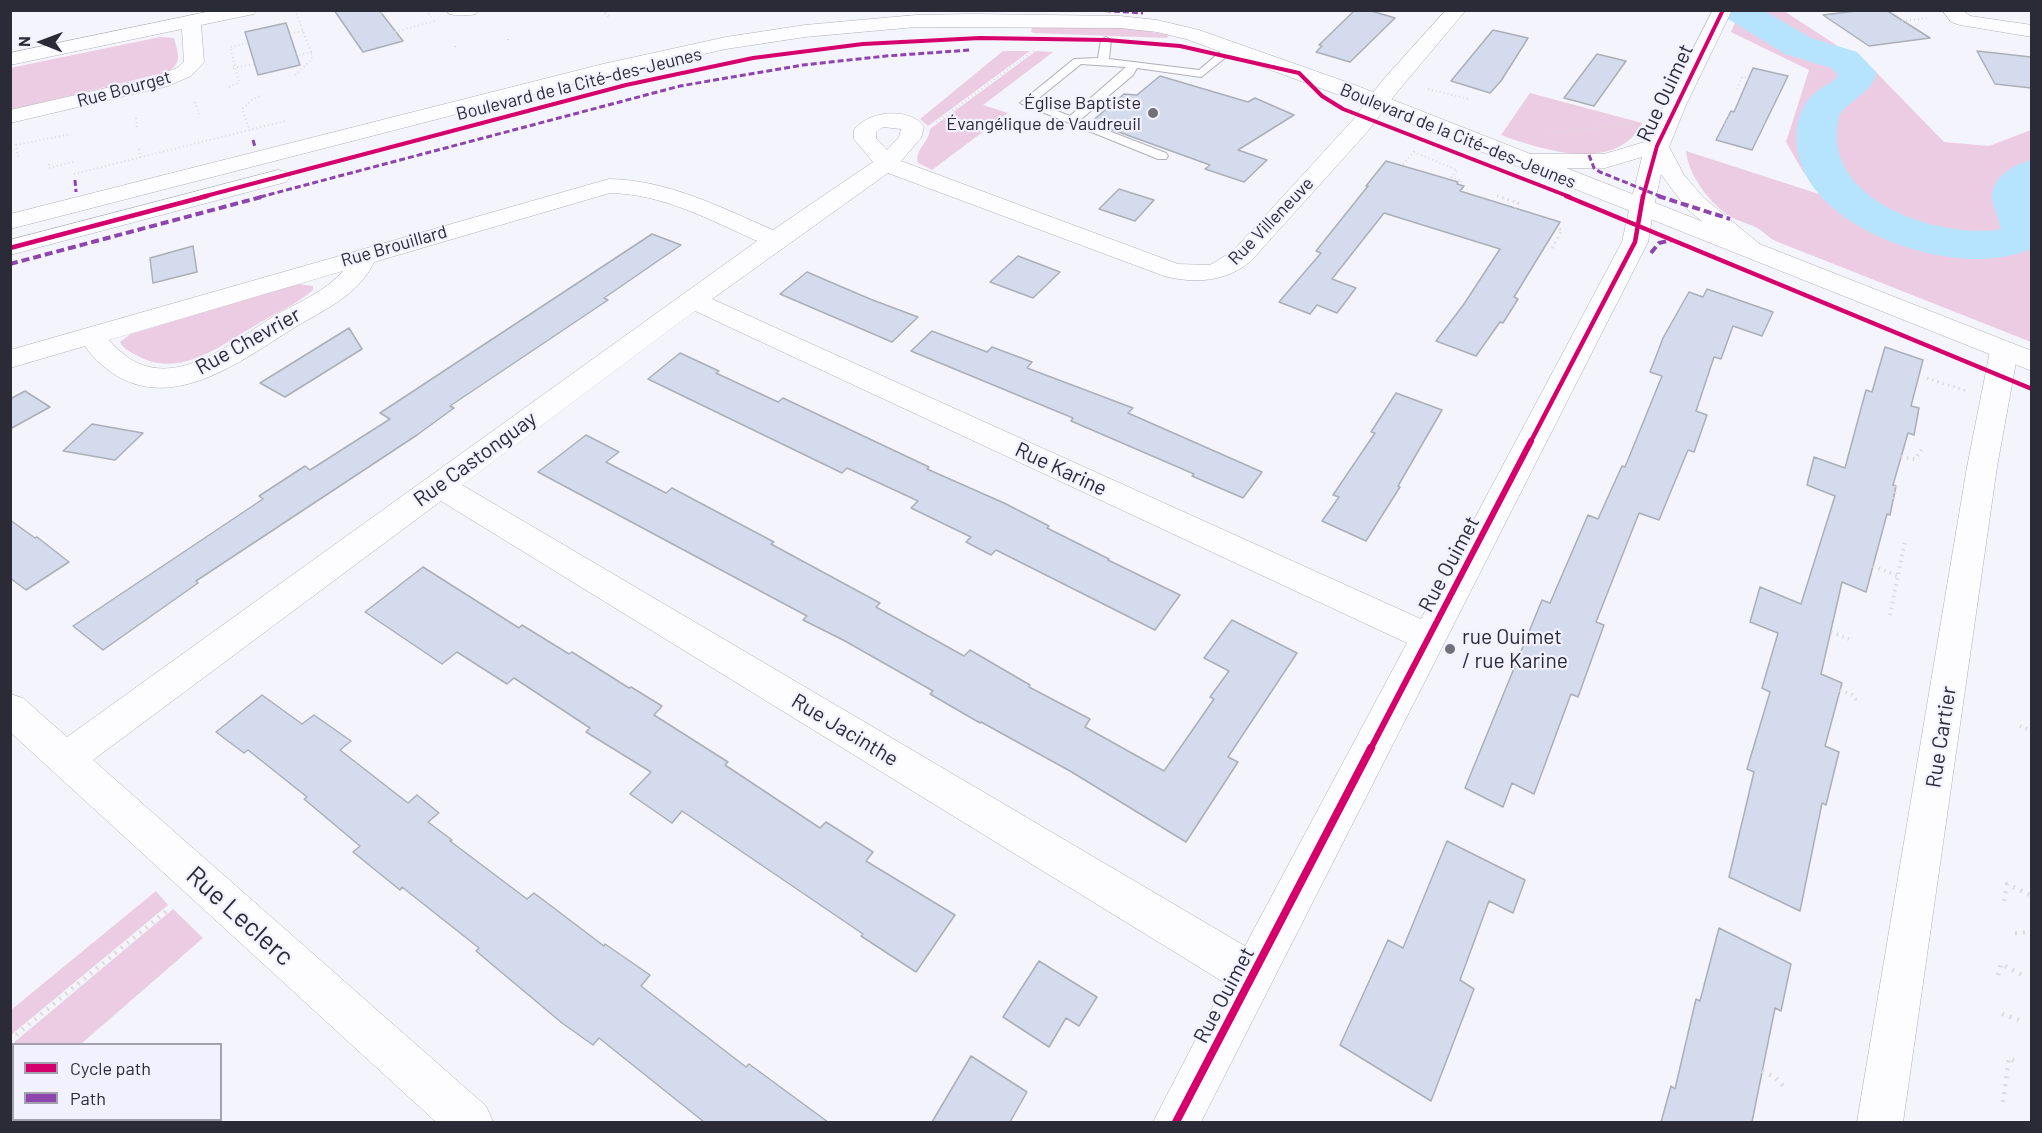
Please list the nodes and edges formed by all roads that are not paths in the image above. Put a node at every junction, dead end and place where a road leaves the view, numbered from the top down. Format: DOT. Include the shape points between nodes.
graph roads {
  1 [pos="247,10"];
  2 [pos="456,10"];
  3 [pos="469,10"];
  4 [pos="1457,10"];
  5 [pos="1992,10"];
  6 [pos="1721,14"];
  7 [pos="1942,14"];
  8 [pos="191,22"];
  9 [pos="1002,23"];
  10 [pos="2023,29"];
  11 [pos="1106,40"];
  12 [pos="1224,54"];
  13 [pos="10,59"];
  14 [pos="1103,60"];
  15 [pos="1133,65"];
  16 [pos="1299,73"];
  17 [pos="1379,102"];
  18 [pos="10,117"];
  19 [pos="1072,121"];
  20 [pos="1657,146"];
  21 [pos="1162,156"];
  22 [pos="1526,160"];
  23 [pos="887,164"];
  24 [pos="1642,206"];
  25 [pos="10,222"];
  26 [pos="776,240"];
  27 [pos="10,248"];
  28 [pos="1753,251"];
  29 [pos="359,257"];
  30 [pos="693,300"];
  31 [pos="93,334"];
  32 [pos="2018,357"];
  33 [pos="10,359"];
  34 [pos="438,485"];
  35 [pos="1429,638"];
  36 [pos="10,709"];
  37 [pos="66,759"];
  38 [pos="1253,975"];
  39 [pos="470,1122"];
  40 [pos="1176,1122"];
  41 [pos="1880,1122"];
  1 -- 8 [label="street"];
  2 -- 3 [label="street"];
  4 -- 17 [label="street, Rue Villeneuve"];
  5 -- 10 [label="street"];
  6 -- 20 [label="street, Rue Ouimet"];
  7 -- 10 [label="street"];
  8 -- 13 [label="street"];
  8 -- 18 [label="street, Rue Bourget" via="194,62 189,69 161,82"];
  9 -- 11 [label="street, Boulevard de la Cité-des-Jeunes"];
  9 -- 16 [label="street, Boulevard de la Cité-des-Jeunes" via="1120,22 1157,26 1211,40"];
  9 -- 25 [label="street, Boulevard de la Cité-des-Jeunes" via="862,25 675,53"];
  9 -- 27 [label="street, Boulevard de la Cité-des-Jeunes" via="907,41 843,46 705,67"];
  11 -- 12 [label="street, Boulevard de la Cité-des-Jeunes"];
  11 -- 14 [label="lane"];
  12 -- 15 [label="lane" via="1202,74"];
  12 -- 16 [label="street, Boulevard de la Cité-des-Jeunes"];
  14 -- 15 [label="lane"];
  14 -- 19 [label="lane" via="1078,61 1026,103"];
  15 -- 19 [label="lane" via="1129,73"];
  16 -- 17 [label="street, Boulevard de la Cité-des-Jeunes"];
  17 -- 22 [label="street, Boulevard de la Cité-des-Jeunes"];
  17 -- 23 [label="street, Rue Villeneuve" via="1242,256 1234,264 1213,272 1173,271"];
  19 -- 21 [label="lane"];
  20 -- 22 [label="street" via="1605,161"];
  20 -- 24 [label="street, Rue Ouimet"];
  20 -- 28 [label="street" via="1674,177 1695,203"];
  22 -- 24 [label="street, Boulevard de la Cité-des-Jeunes"];
  23 -- 26 [label="street, Rue Castonguay"];
  24 -- 28 [label="street, Boulevard de la Cité-des-Jeunes"];
  24 -- 35 [label="street, Rue Ouimet" via="1635,242"];
  26 -- 29 [label="street, Rue Brouillard" via="658,191 621,185 594,189"];
  26 -- 30 [label="street, Rue Castonguay"];
  28 -- 32 [label="street, Boulevard de la Cité-des-Jeunes"];
  29 -- 31 [label="street, Rue Brouillard"];
  29 -- 31 [label="street, Rue Chevrier" via="361,262 355,274 330,294 219,361 188,374 137,375 103,353"];
  30 -- 34 [label="street, Rue Castonguay"];
  30 -- 35 [label="street, Rue Karine"];
  31 -- 33 [label="street, Rue Brouillard"];
  32 -- 41 [label="street, Rue Cartier" via="1982,467"];
  34 -- 37 [label="street, Rue Castonguay"];
  34 -- 38 [label="street, Rue Jacinthe"];
  35 -- 38 [label="street, Rue Ouimet"];
  36 -- 37 [label="street, Rue Leclerc"];
  37 -- 39 [label="street, Rue Leclerc"];
  38 -- 40 [label="street, Rue Ouimet"];
}
